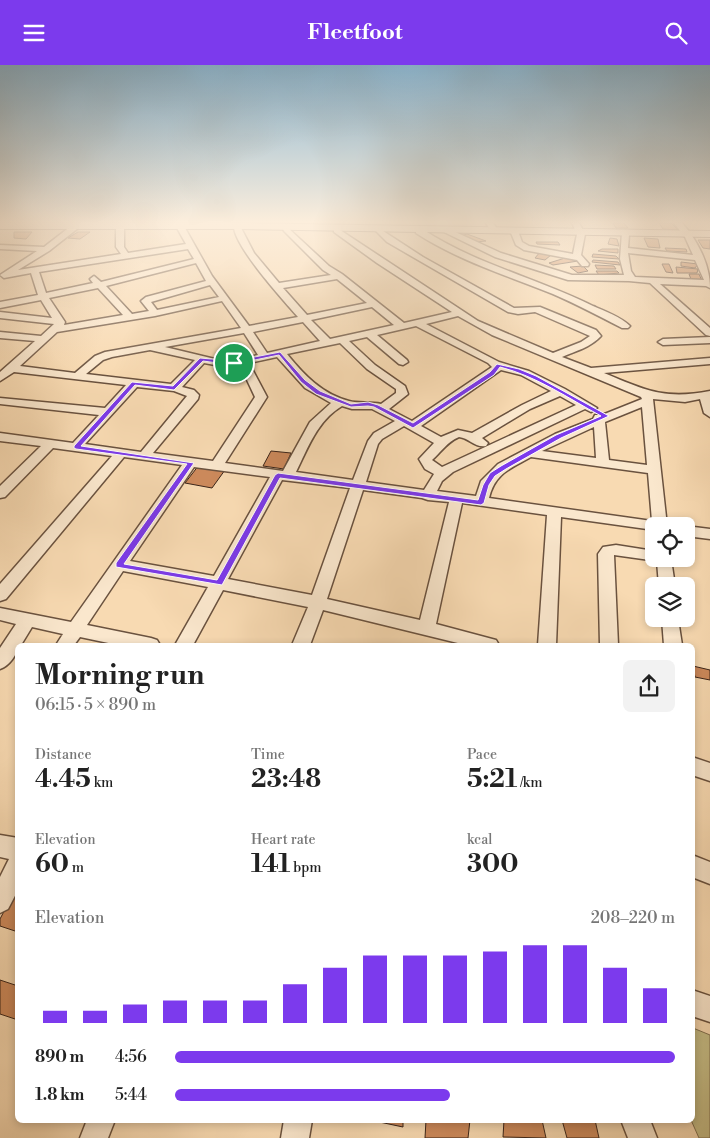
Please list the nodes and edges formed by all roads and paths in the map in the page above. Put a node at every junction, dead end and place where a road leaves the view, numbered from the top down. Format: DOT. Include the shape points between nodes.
graph roads {
  1 [pos="21,273"];
  2 [pos="35,273"];
  3 [pos="89,273"];
  4 [pos="146,273"];
  5 [pos="206,273"];
  6 [pos="267,273"];
  7 [pos="334,273"];
  8 [pos="399,273"];
  9 [pos="445,273"];
  10 [pos="507,273"];
  11 [pos="556,273"];
  12 [pos="593,273"];
  13 [pos="628,273"];
  14 [pos="2,276"];
  15 [pos="339,276"];
  16 [pos="630,278"];
  17 [pos="598,279"];
  18 [pos="212,282"];
  19 [pos="653,282"];
  20 [pos="710,284"];
  21 [pos="98,285"];
  22 [pos="278,286"];
  23 [pos="43,296"];
  24 [pos="225,298"];
  25 [pos="573,299"];
  26 [pos="374,304"];
  27 [pos="0,305"];
  28 [pos="544,312"];
  29 [pos="155,313"];
  30 [pos="461,313"];
  31 [pos="0,315"];
  32 [pos="130,317"];
  33 [pos="304,318"];
  34 [pos="418,323"];
  35 [pos="58,326"];
  36 [pos="402,326"];
  37 [pos="625,326"];
  38 [pos="246,330"];
  39 [pos="710,333"];
  40 [pos="370,334"];
  41 [pos="0,335"];
  42 [pos="44,339"];
  43 [pos="343,340"];
  44 [pos="710,340"];
  45 [pos="663,342"];
  46 [pos="328,343"];
  47 [pos="151,347"];
  48 [pos="280,353"];
  49 [pos="264,356"];
  50 [pos="552,357"];
  51 [pos="202,359"];
  52 [pos="244,361"];
  53 [pos="710,361"];
  54 [pos="403,362"];
  55 [pos="497,365"];
  56 [pos="11,368"];
  57 [pos="591,372"];
  58 [pos="77,376"];
  59 [pos="0,378"];
  60 [pos="134,383"];
  61 [pos="174,388"];
  62 [pos="561,391"];
  63 [pos="708,394"];
  64 [pos="647,397"];
  65 [pos="0,401"];
  66 [pos="341,402"];
  67 [pos="585,405"];
  68 [pos="381,409"];
  69 [pos="107,411"];
  70 [pos="710,413"];
  71 [pos="603,417"];
  72 [pos="408,423"];
  73 [pos="0,437"];
  74 [pos="472,437"];
  75 [pos="441,442"];
  76 [pos="50,444"];
  77 [pos="76,447"];
  78 [pos="490,449"];
  79 [pos="121,453"];
  80 [pos="529,453"];
  81 [pos="145,455"];
  82 [pos="191,463"];
  83 [pos="603,463"];
  84 [pos="216,466"];
  85 [pos="655,470"];
  86 [pos="442,473"];
  87 [pos="282,476"];
  88 [pos="358,486"];
  89 [pos="0,495"];
  90 [pos="428,496"];
  91 [pos="456,499"];
  92 [pos="481,503"];
  93 [pos="554,512"];
  94 [pos="659,517"];
  95 [pos="645,524"];
  96 [pos="695,532"];
  97 [pos="710,534"];
  98 [pos="645,555"];
  99 [pos="119,565"];
  100 [pos="219,583"];
  101 [pos="0,595"];
  102 [pos="318,602"];
  103 [pos="0,614"];
  104 [pos="28,620"];
  105 [pos="427,627"];
  106 [pos="671,627"];
  107 [pos="76,630"];
  108 [pos="66,643"];
  109 [pos="141,643"];
  110 [pos="185,643"];
  111 [pos="302,643"];
  112 [pos="483,643"];
  113 [pos="547,643"];
  114 [pos="609,643"];
  115 [pos="673,643"];
  116 [pos="0,662"];
  117 [pos="695,767"];
  118 [pos="710,772"];
  119 [pos="0,846"];
  120 [pos="15,848"];
  121 [pos="695,867"];
  122 [pos="15,871"];
  123 [pos="710,873"];
  124 [pos="0,901"];
  125 [pos="695,1004"];
  126 [pos="710,1009"];
  127 [pos="99,1123"];
  128 [pos="298,1123"];
  129 [pos="636,1123"];
  130 [pos="94,1138"];
  131 [pos="295,1138"];
  132 [pos="643,1138"];
  1 -- 14 [label="street"];
  2 -- 23 [label="street"];
  3 -- 21 [label="street"];
  4 -- 21 [label="street"];
  5 -- 18 [label="street"];
  6 -- 22 [label="street"];
  7 -- 15 [label="street"];
  8 -- 30 [label="street"];
  9 -- 28 [label="street" via="516,312 530,308"];
  10 -- 25 [label="street"];
  11 -- 17 [label="street"];
  12 -- 17 [label="street"];
  13 -- 16 [label="street"];
  15 -- 22 [label="street"];
  15 -- 26 [label="street"];
  16 -- 17 [label="street"];
  16 -- 19 [label="street"];
  18 -- 24 [label="street"];
  18 -- 29 [label="street" via="149,299 146,301"];
  19 -- 20 [label="street"];
  19 -- 39 [label="street"];
  21 -- 23 [label="street"];
  21 -- 32 [label="street"];
  22 -- 33 [label="street"];
  23 -- 27 [label="street"];
  23 -- 35 [label="street"];
  24 -- 29 [label="street"];
  24 -- 38 [label="street"];
  25 -- 28 [label="street"];
  25 -- 37 [label="street"];
  26 -- 33 [label="street"];
  26 -- 36 [label="street"];
  28 -- 50 [label="street" via="596,336"];
  29 -- 32 [label="street"];
  30 -- 34 [label="street"];
  30 -- 50 [label="street" via="484,328"];
  31 -- 35 [label="street"];
  32 -- 35 [label="street"];
  33 -- 38 [label="street"];
  33 -- 46 [label="street"];
  34 -- 36 [label="street"];
  34 -- 55 [label="street"];
  35 -- 42 [label="street"];
  36 -- 40 [label="street"];
  38 -- 47 [label="street"];
  38 -- 49 [label="street"];
  40 -- 43 [label="street"];
  40 -- 54 [label="street"];
  41 -- 42 [label="street"];
  42 -- 56 [label="street"];
  43 -- 46 [label="street"];
  43 -- 68 [label="street" via="371,367 402,388 402,394"];
  44 -- 45 [label="street"];
  46 -- 48 [label="street"];
  47 -- 51 [label="street"];
  47 -- 58 [label="street" via="100,358"];
  48 -- 49 [label="street"];
  48 -- 66 [label="street" via="309,387"];
  49 -- 52 [label="street"];
  50 -- 57 [label="street"];
  51 -- 52 [label="street" via="224,363"];
  51 -- 61 [label="street"];
  52 -- 84 [label="street" via="261,397"];
  53 -- 57 [label="street"];
  55 -- 62 [label="street" via="525,373"];
  55 -- 72 [label="street" via="497,370"];
  56 -- 58 [label="street"];
  56 -- 59 [label="street"];
  57 -- 64 [label="street"];
  58 -- 60 [label="street"];
  60 -- 61 [label="street"];
  60 -- 69 [label="street"];
  61 -- 81 [label="street" via="190,392 192,399"];
  62 -- 67 [label="street"];
  62 -- 74 [label="street"];
  63 -- 64 [label="street" via="685,399"];
  63 -- 70 [label="street"];
  64 -- 71 [label="street"];
  64 -- 85 [label="street"];
  65 -- 69 [label="street"];
  66 -- 68 [label="street"];
  66 -- 87 [label="street" via="317,421"];
  67 -- 71 [label="street"];
  67 -- 78 [label="street"];
  68 -- 72 [label="street"];
  69 -- 77 [label="street"];
  71 -- 80 [label="street"];
  71 -- 83 [label="street"];
  72 -- 75 [label="street"];
  72 -- 88 [label="street" via="373,441"];
  73 -- 76 [label="street"];
  74 -- 75 [label="street" via="456,433"];
  74 -- 78 [label="street"];
  75 -- 86 [label="street" via="425,459"];
  76 -- 77 [label="street"];
  76 -- 89 [label="street"];
  77 -- 79 [label="street"];
  78 -- 86 [label="street"];
  79 -- 81 [label="street"];
  79 -- 101 [label="street"];
  80 -- 83 [label="street"];
  80 -- 92 [label="street" via="493,475"];
  81 -- 82 [label="street"];
  82 -- 84 [label="street"];
  82 -- 99 [label="street"];
  83 -- 85 [label="street"];
  84 -- 87 [label="street"];
  85 -- 94 [label="street"];
  86 -- 90 [label="street"];
  87 -- 88 [label="street"];
  87 -- 100 [label="street"];
  88 -- 90 [label="street"];
  88 -- 102 [label="street"];
  90 -- 91 [label="street"];
  91 -- 92 [label="street"];
  91 -- 105 [label="street"];
  92 -- 93 [label="street"];
  93 -- 95 [label="street"];
  93 -- 113 [label="street"];
  96 -- 97 [label="street"];
  98 -- 114 [label="street" via="616,550 606,553"];
  99 -- 100 [label="street"];
  99 -- 107 [label="street"];
  100 -- 102 [label="street"];
  100 -- 110 [label="street"];
  102 -- 105 [label="street"];
  102 -- 111 [label="street"];
  103 -- 104 [label="street"];
  104 -- 107 [label="street"];
  104 -- 116 [label="street"];
  105 -- 112 [label="street"];
  106 -- 115 [label="street"];
  107 -- 108 [label="street"];
  107 -- 109 [label="street"];
  117 -- 118 [label="street"];
  119 -- 120 [label="street"];
  121 -- 123 [label="street"];
  122 -- 124 [label="street"];
  125 -- 126 [label="street"];
  127 -- 130 [label="street"];
  128 -- 131 [label="street"];
  129 -- 132 [label="street"];
}
